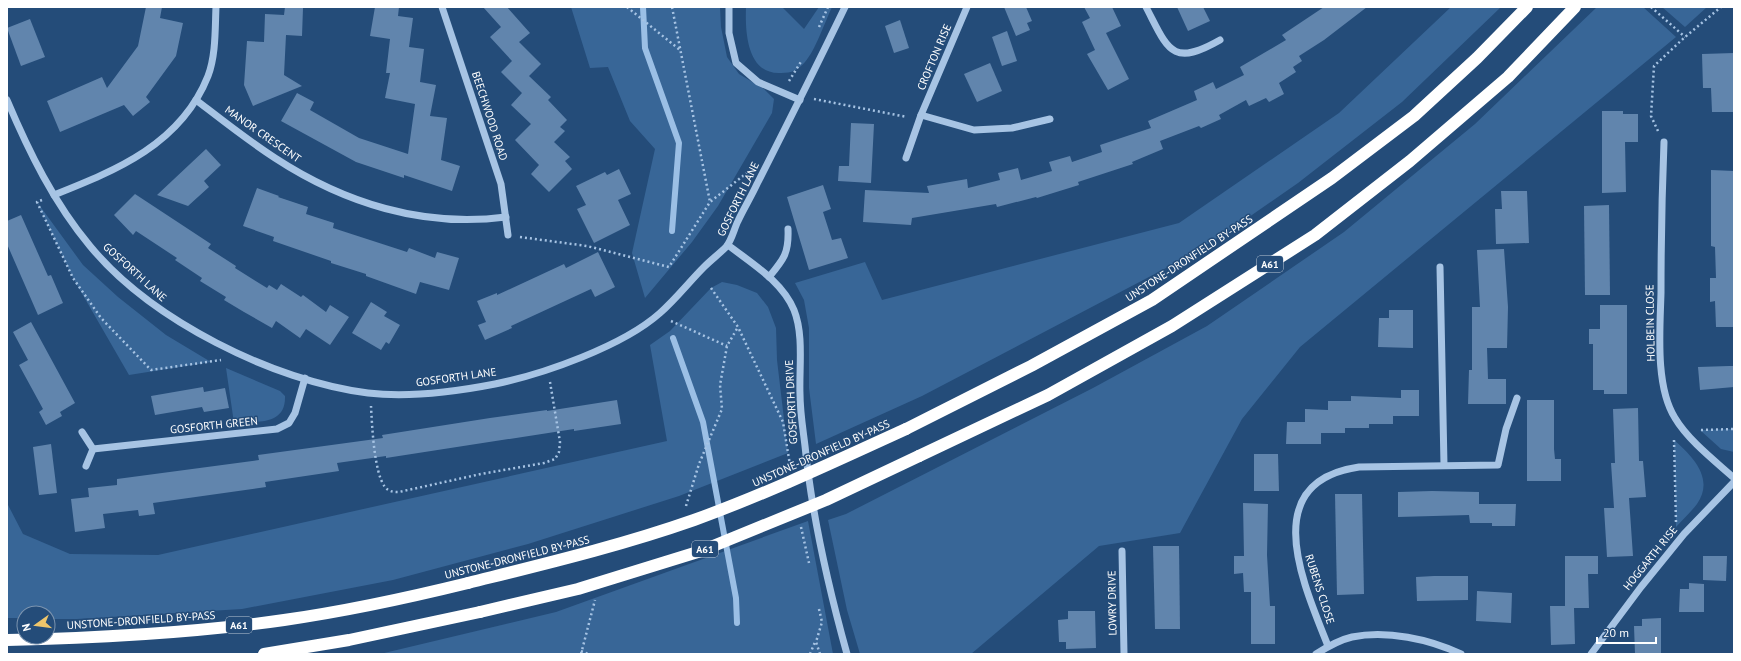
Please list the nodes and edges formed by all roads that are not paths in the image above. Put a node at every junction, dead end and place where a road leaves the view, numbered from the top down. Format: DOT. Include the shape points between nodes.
graph roads {
  1 [pos="216,7"];
  2 [pos="442,7"];
  3 [pos="729,7"];
  4 [pos="845,7"];
  5 [pos="967,7"];
  6 [pos="1146,7"];
  7 [pos="1528,7"];
  8 [pos="1575,7"];
  9 [pos="1220,40"];
  10 [pos="801,98"];
  11 [pos="7,100"];
  12 [pos="196,100"];
  13 [pos="920,117"];
  14 [pos="1050,119"];
  15 [pos="1664,142"];
  16 [pos="906,158"];
  17 [pos="54,195"];
  18 [pos="506,218"];
  19 [pos="788,228"];
  20 [pos="508,235"];
  21 [pos="728,245"];
  22 [pos="1440,267"];
  23 [pos="769,277"];
  24 [pos="305,378"];
  25 [pos="1517,398"];
  26 [pos="82,432"];
  27 [pos="93,449"];
  28 [pos="1444,465"];
  29 [pos="86,466"];
  30 [pos="1734,478"];
  31 [pos="1734,482"];
  32 [pos="1122,551"];
  33 [pos="7,640"];
  34 [pos="1328,646"];
  35 [pos="264,654"];
  36 [pos="847,654"];
  37 [pos="1124,654"];
  38 [pos="1316,654"];
  39 [pos="1461,654"];
  40 [pos="1591,654"];
  1 -- 12 [label="street" via="214,45 208,75"];
  2 -- 18 [label="street, BEECHWOOD ROAD" via="501,184"];
  3 -- 10 [label="street" via="729,33 736,63 758,82"];
  4 -- 10 [label="street, GOSFORTH LANE"];
  5 -- 13 [label="street, CROFTON RISE"];
  6 -- 9 [label="street" via="1162,38 1178,53 1200,51"];
  7 -- 33 [label="highway, UNSTONE-DRONFIELD BY-PASS / A61, bridge" via="1414,116 1320,186 1152,300 1031,366 906,429 779,487 693,520 598,550 402,599 284,620 184,631 86,638"];
  8 -- 35 [label="highway, A61, bridge" via="1508,77 1410,161 1315,234 1172,326 1048,395 826,500 701,551 578,589 349,640"];
  10 -- 21 [label="street, GOSFORTH LANE"];
  11 -- 17 [label="street, GOSFORTH LANE"];
  12 -- 17 [label="street" via="176,125 150,149 121,167"];
  12 -- 18 [label="street, MANOR CRESCENT" via="274,158 302,174 367,203 430,219 465,221"];
  13 -- 14 [label="street" via="979,130 1012,128"];
  13 -- 16 [label="street, CROFTON RISE"];
  15 -- 30 [label="street, HOLBEIN CLOSE" via="1660,342 1667,402 1674,418 1684,430"];
  17 -- 24 [label="street, GOSFORTH LANE" via="91,248 154,306 245,357"];
  18 -- 20 [label="street, BEECHWOOD ROAD"];
  19 -- 23 [label="street" via="789,246 783,260"];
  21 -- 23 [label="street, GOSFORTH DRIVE"];
  21 -- 24 [label="street, GOSFORTH LANE" via="658,315 608,345 521,379 447,392 399,395 340,388"];
  22 -- 28 [label="street"];
  23 -- 36 [label="street, GOSFORTH DRIVE" via="786,294 794,310 799,332 800,396 805,448 822,555"];
  24 -- 27 [label="street, GOSFORTH GREEN" via="295,413 288,423 277,429"];
  25 -- 28 [label="street, RUBENS CLOSE" via="1506,428 1498,465"];
  26 -- 27 [label="street"];
  27 -- 29 [label="street"];
  28 -- 34 [label="street, RUBENS CLOSE" via="1359,467 1341,470 1321,479 1307,494 1294,529 1296,548 1301,573"];
  31 -- 40 [label="street, HOGGARTH RISE" via="1676,543"];
  32 -- 37 [label="street, LOWRY DRIVE"];
  34 -- 38 [label="street"];
  34 -- 39 [label="street" via="1352,637 1378,635 1413,639 1446,647"];
}
